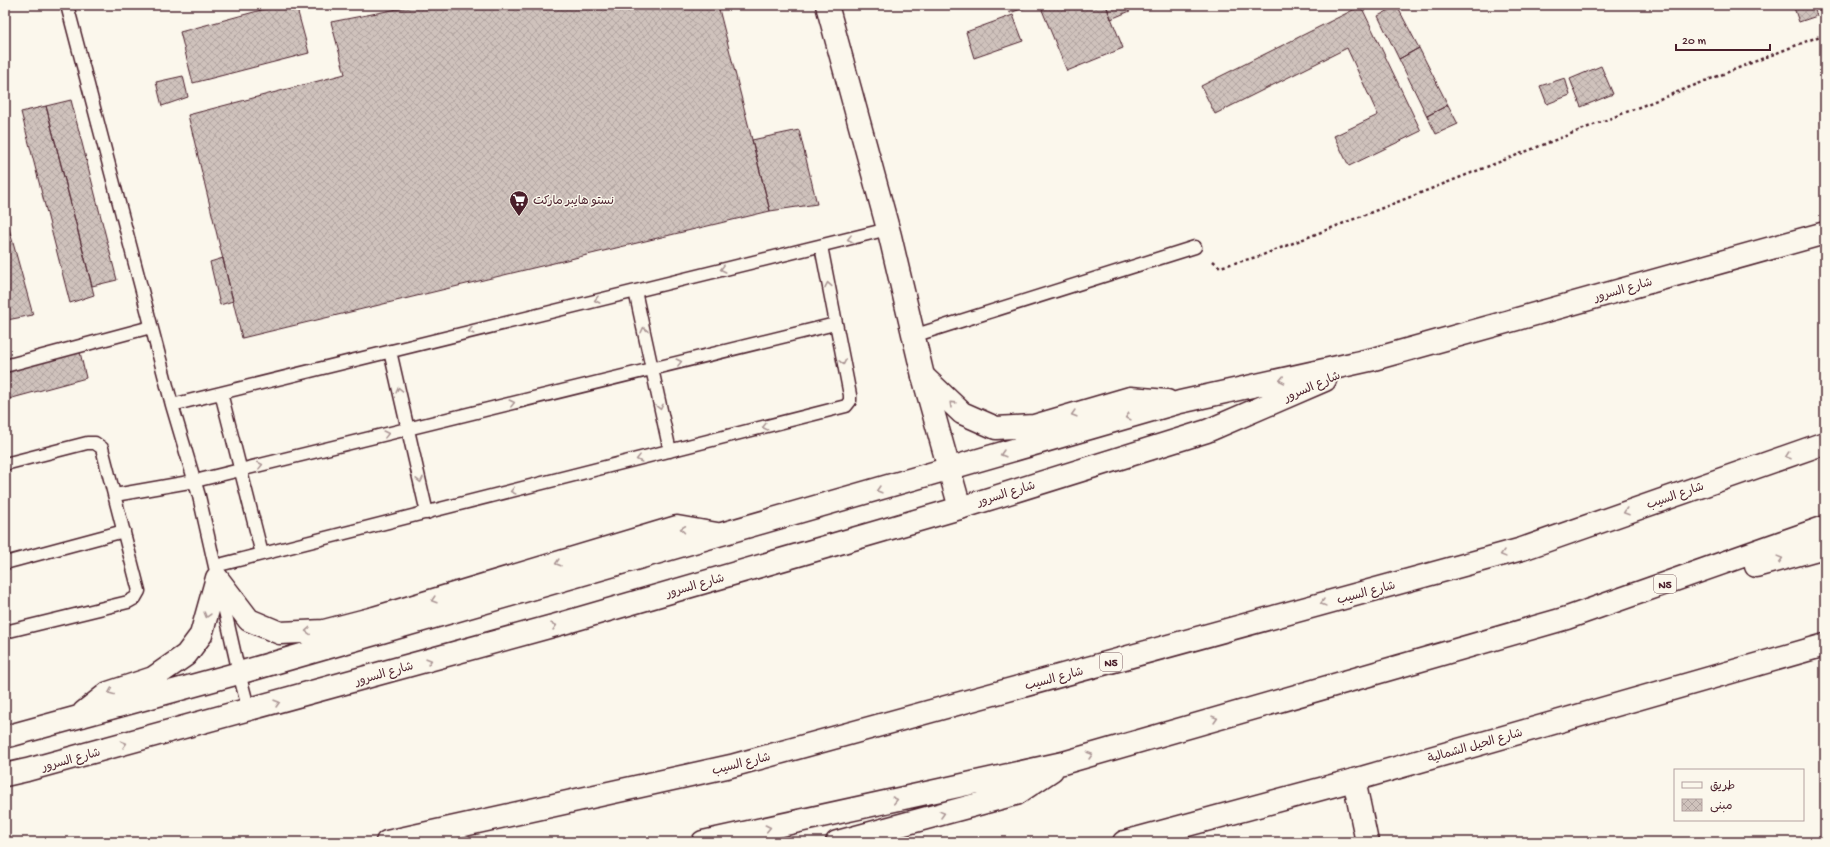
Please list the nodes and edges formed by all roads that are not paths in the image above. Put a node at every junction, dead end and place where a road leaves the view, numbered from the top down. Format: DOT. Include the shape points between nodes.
graph roads {
  1 [pos="67,5"];
  2 [pos="827,5"];
  3 [pos="888,229"];
  4 [pos="1825,234"];
  5 [pos="821,246"];
  6 [pos="1195,247"];
  7 [pos="635,291"];
  8 [pos="835,324"];
  9 [pos="151,327"];
  10 [pos="913,336"];
  11 [pos="390,351"];
  12 [pos="1374,360"];
  13 [pos="5,366"];
  14 [pos="652,368"];
  15 [pos="923,376"];
  16 [pos="221,393"];
  17 [pos="1180,402"];
  18 [pos="172,405"];
  19 [pos="408,428"];
  20 [pos="1825,443"];
  21 [pos="670,451"];
  22 [pos="5,464"];
  23 [pos="240,470"];
  24 [pos="949,470"];
  25 [pos="195,481"];
  26 [pos="115,496"];
  27 [pos="960,508"];
  28 [pos="426,513"];
  29 [pos="1825,527"];
  30 [pos="124,531"];
  31 [pos="721,535"];
  32 [pos="1825,546"];
  33 [pos="262,554"];
  34 [pos="5,563"];
  35 [pos="216,572"];
  36 [pos="1567,618"];
  37 [pos="5,632"];
  38 [pos="1825,645"];
  39 [pos="239,673"];
  40 [pos="249,711"];
  41 [pos="79,717"];
  42 [pos="5,737"];
  43 [pos="1063,763"];
  44 [pos="5,775"];
  45 [pos="1354,780"];
  46 [pos="387,842"];
  47 [pos="703,842"];
  48 [pos="837,842"];
  49 [pos="1124,842"];
  50 [pos="1367,842"];
  1 -- 9 [label="lane"];
  2 -- 3 [label="main road"];
  3 -- 5 [label="lane, one-way"];
  3 -- 10 [label="main road"];
  4 -- 12 [label="main road, شارع السرور"];
  5 -- 7 [label="lane, one-way"];
  8 -- 5 [label="lane, one-way"];
  6 -- 10 [label="lane"];
  7 -- 11 [label="lane, one-way"];
  14 -- 7 [label="lane, one-way"];
  14 -- 8 [label="lane, one-way"];
  8 -- 21 [label="lane, one-way" via="850,395 850,402 846,406"];
  9 -- 13 [label="lane"];
  9 -- 18 [label="lane"];
  10 -- 15 [label="main road"];
  11 -- 16 [label="lane"];
  19 -- 11 [label="lane, one-way"];
  12 -- 17 [label="main road, شارع السرور, one-way"];
  12 -- 27 [label="main road, شارع السرور" via="1207,431"];
  19 -- 14 [label="lane, one-way"];
  14 -- 21 [label="lane, one-way"];
  17 -- 15 [label="main road, one-way" via="1130,398 1034,426 996,428 962,413"];
  15 -- 24 [label="main road"];
  16 -- 18 [label="lane"];
  16 -- 23 [label="lane"];
  17 -- 24 [label="main road, شارع السرور, one-way"];
  18 -- 25 [label="lane"];
  23 -- 19 [label="lane, one-way"];
  19 -- 28 [label="lane, one-way"];
  20 -- 46 [label="main road, شارع السيب / N5, one-way" via="1522,549 731,766"];
  21 -- 28 [label="lane, one-way"];
  22 -- 26 [label="lane" via="87,443 96,443 102,448"];
  23 -- 25 [label="lane"];
  23 -- 33 [label="lane"];
  24 -- 27 [label="main road"];
  24 -- 31 [label="main road, شارع السرور, one-way"];
  25 -- 26 [label="lane"];
  25 -- 35 [label="lane"];
  26 -- 30 [label="lane"];
  40 -- 27 [label="main road, شارع السرور, one-way"];
  28 -- 33 [label="lane"];
  29 -- 36 [label="main road, N5"];
  30 -- 34 [label="lane"];
  30 -- 37 [label="lane" via="139,591 135,598 128,602"];
  31 -- 35 [label="main road, one-way" via="677,527 374,618 324,630 280,633 249,620"];
  31 -- 39 [label="main road, شارع السرور"];
  36 -- 32 [label="main road, one-way"];
  33 -- 35 [label="lane"];
  35 -- 39 [label="lane"];
  35 -- 41 [label="main road, one-way" via="201,635 186,655 153,678 108,692"];
  43 -- 36 [label="main road, N5, one-way"];
  38 -- 45 [label="main road, شارع الحيل الشمالية"];
  39 -- 40 [label="lane"];
  39 -- 41 [label="main road, شارع السرور"];
  44 -- 40 [label="main road, شارع السرور, one-way"];
  41 -- 42 [label="main road, شارع السرور"];
  47 -- 43 [label="main road, N5, one-way"];
  48 -- 43 [label="main road, one-way" via="1016,794"];
  45 -- 49 [label="main road, شارع الحيل الشمالية"];
  45 -- 50 [label="main road"];
}
